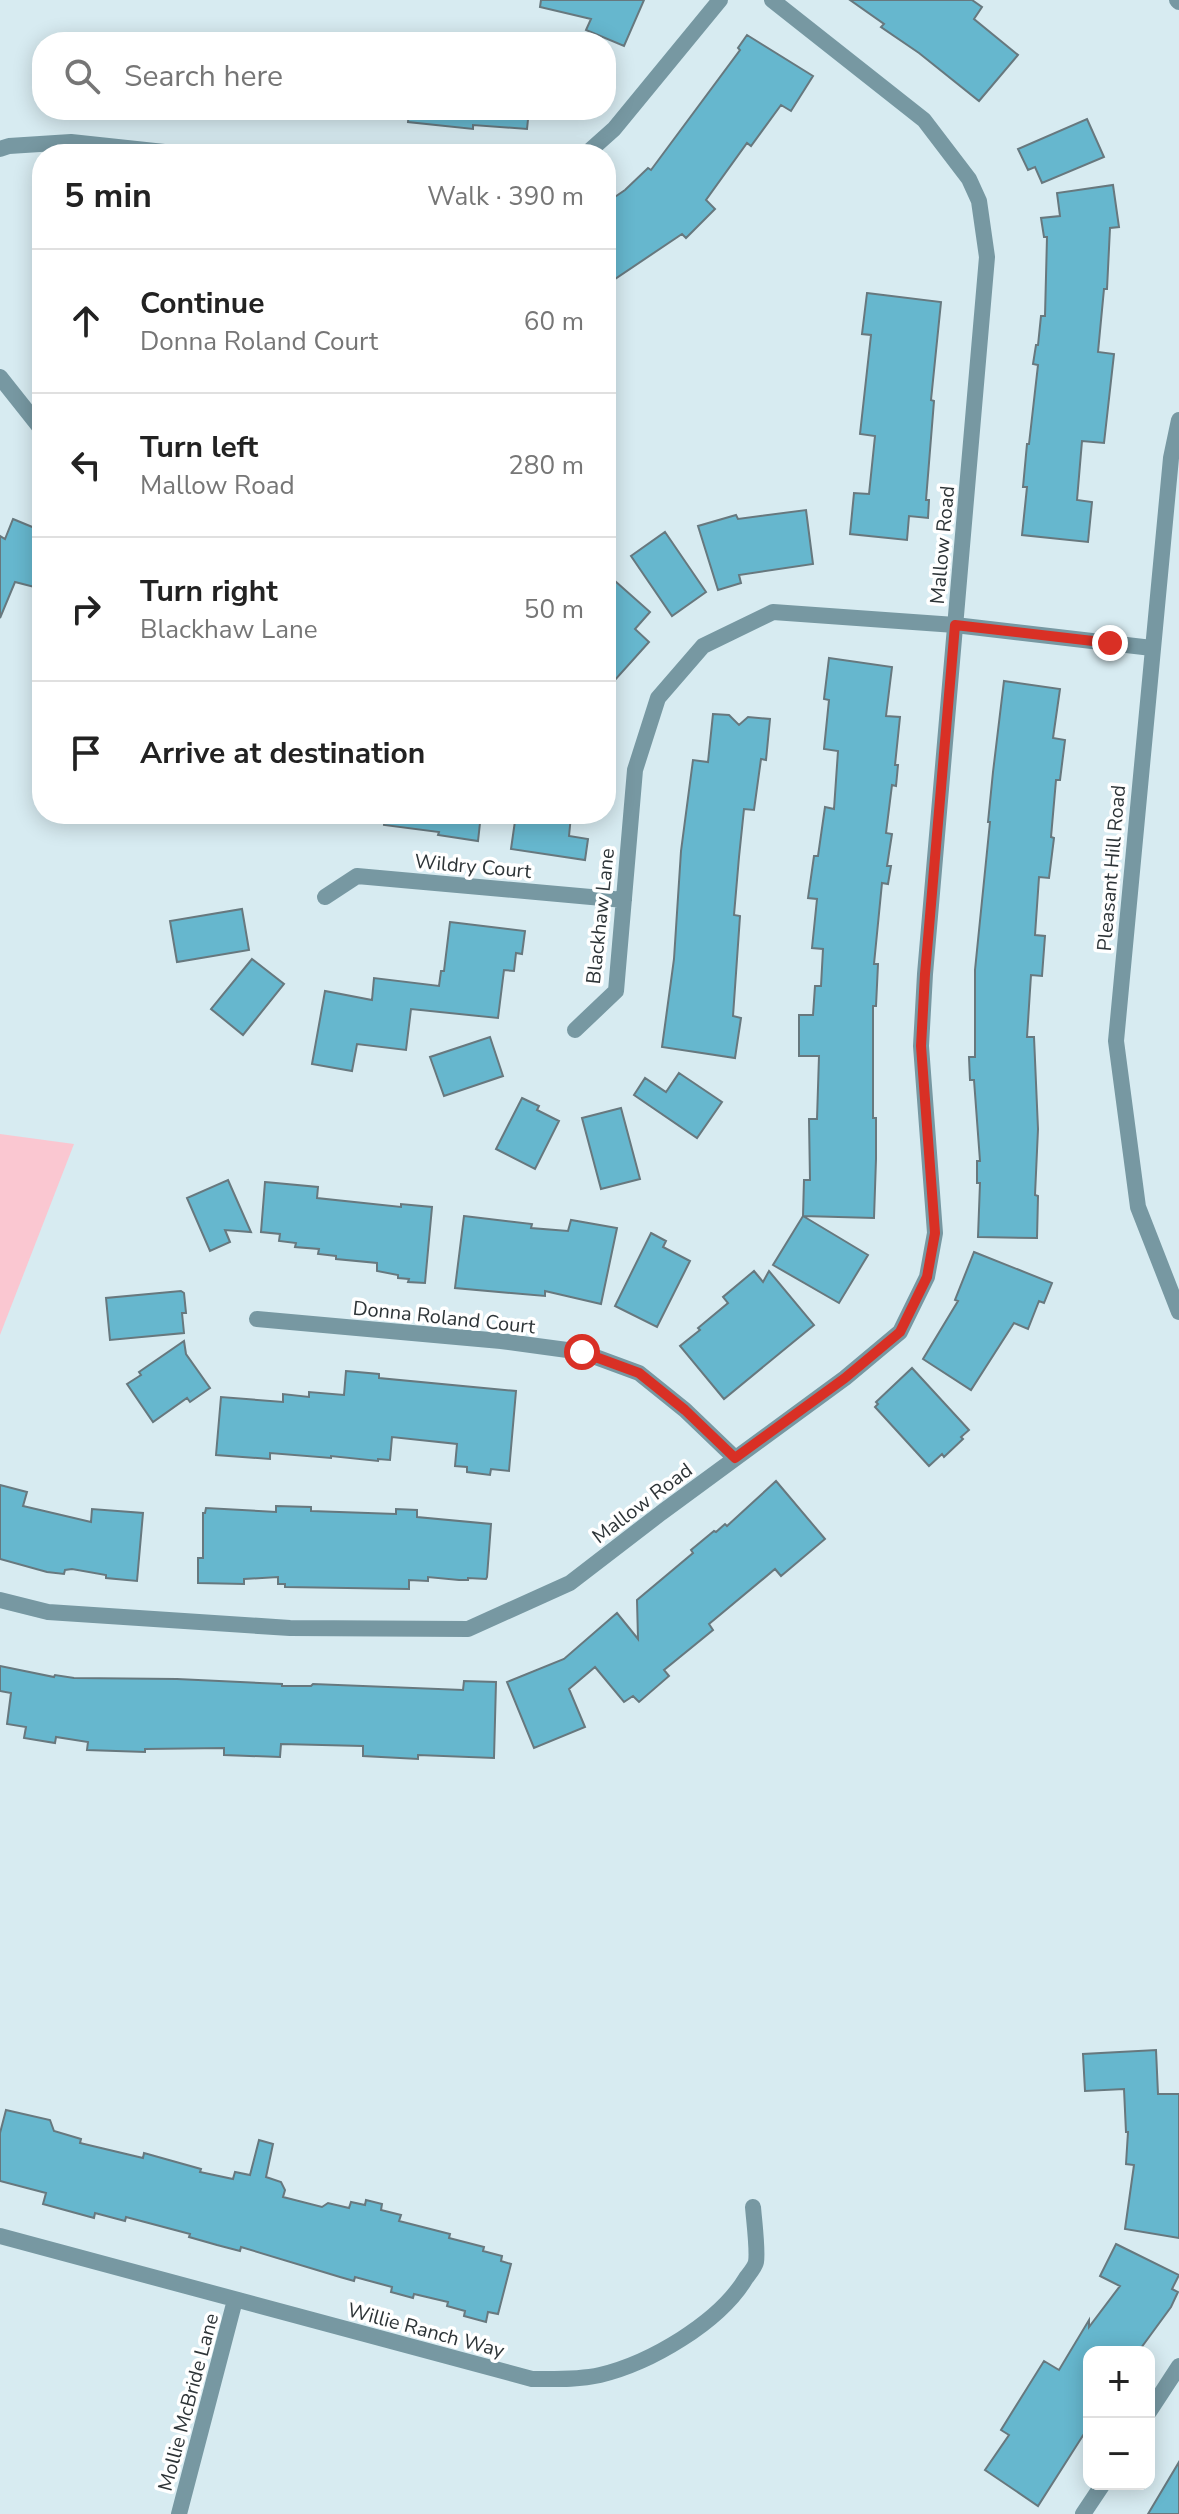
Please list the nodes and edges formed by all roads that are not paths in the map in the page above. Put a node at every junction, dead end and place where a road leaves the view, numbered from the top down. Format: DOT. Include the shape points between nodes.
graph roads {
  1 [pos="720,0"];
  2 [pos="772,0"];
  3 [pos="40,144"];
  4 [pos="90,144"];
  5 [pos="597,144"];
  6 [pos="32,145"];
  7 [pos="0,149"];
  8 [pos="0,377"];
  9 [pos="32,417"];
  10 [pos="1179,420"];
  11 [pos="955,625"];
  12 [pos="1152,648"];
  13 [pos="325,897"];
  14 [pos="624,900"];
  15 [pos="575,1030"];
  16 [pos="1179,1312"];
  17 [pos="257,1319"];
  18 [pos="735,1458"];
  19 [pos="0,1600"];
  20 [pos="753,2207"];
  21 [pos="0,2236"];
  22 [pos="235,2300"];
  23 [pos="1179,2366"];
  24 [pos="1155,2403"];
  25 [pos="1099,2490"];
  26 [pos="179,2514"];
  27 [pos="1083,2514"];
  1 -- 5 [label="street"];
  2 -- 11 [label="street, Mallow Road" via="924,120 969,179 979,201 987,257"];
  3 -- 4 [label="street"];
  6 -- 7 [label="street"];
  8 -- 9 [label="street"];
  10 -- 12 [label="street, Pleasant Hill Road"];
  11 -- 12 [label="street, Blackhaw Lane"];
  11 -- 14 [label="street, Blackhaw Lane" via="773,612 703,646 658,698 635,770"];
  11 -- 18 [label="street, Mallow Road" via="921,1046 935,1233 927,1277 900,1332"];
  12 -- 16 [label="street, Pleasant Hill Road" via="1116,1041 1138,1207"];
  13 -- 14 [label="street, Wildry Court" via="357,876"];
  14 -- 15 [label="street, Blackhaw Lane" via="616,991"];
  17 -- 18 [label="street, Donna Roland Court" via="582,1352 639,1373"];
  18 -- 19 [label="street, Mallow Road" via="570,1583 468,1629 290,1628 48,1612"];
  20 -- 22 [label="street, Willie Ranch Way" via="756,2263 736,2294 676,2341 634,2364 598,2375 532,2379"];
  21 -- 22 [label="street, Willie Ranch Way"];
  22 -- 26 [label="street, Mollie McBride Lane"];
  23 -- 24 [label="street"];
  25 -- 27 [label="street"];
}
